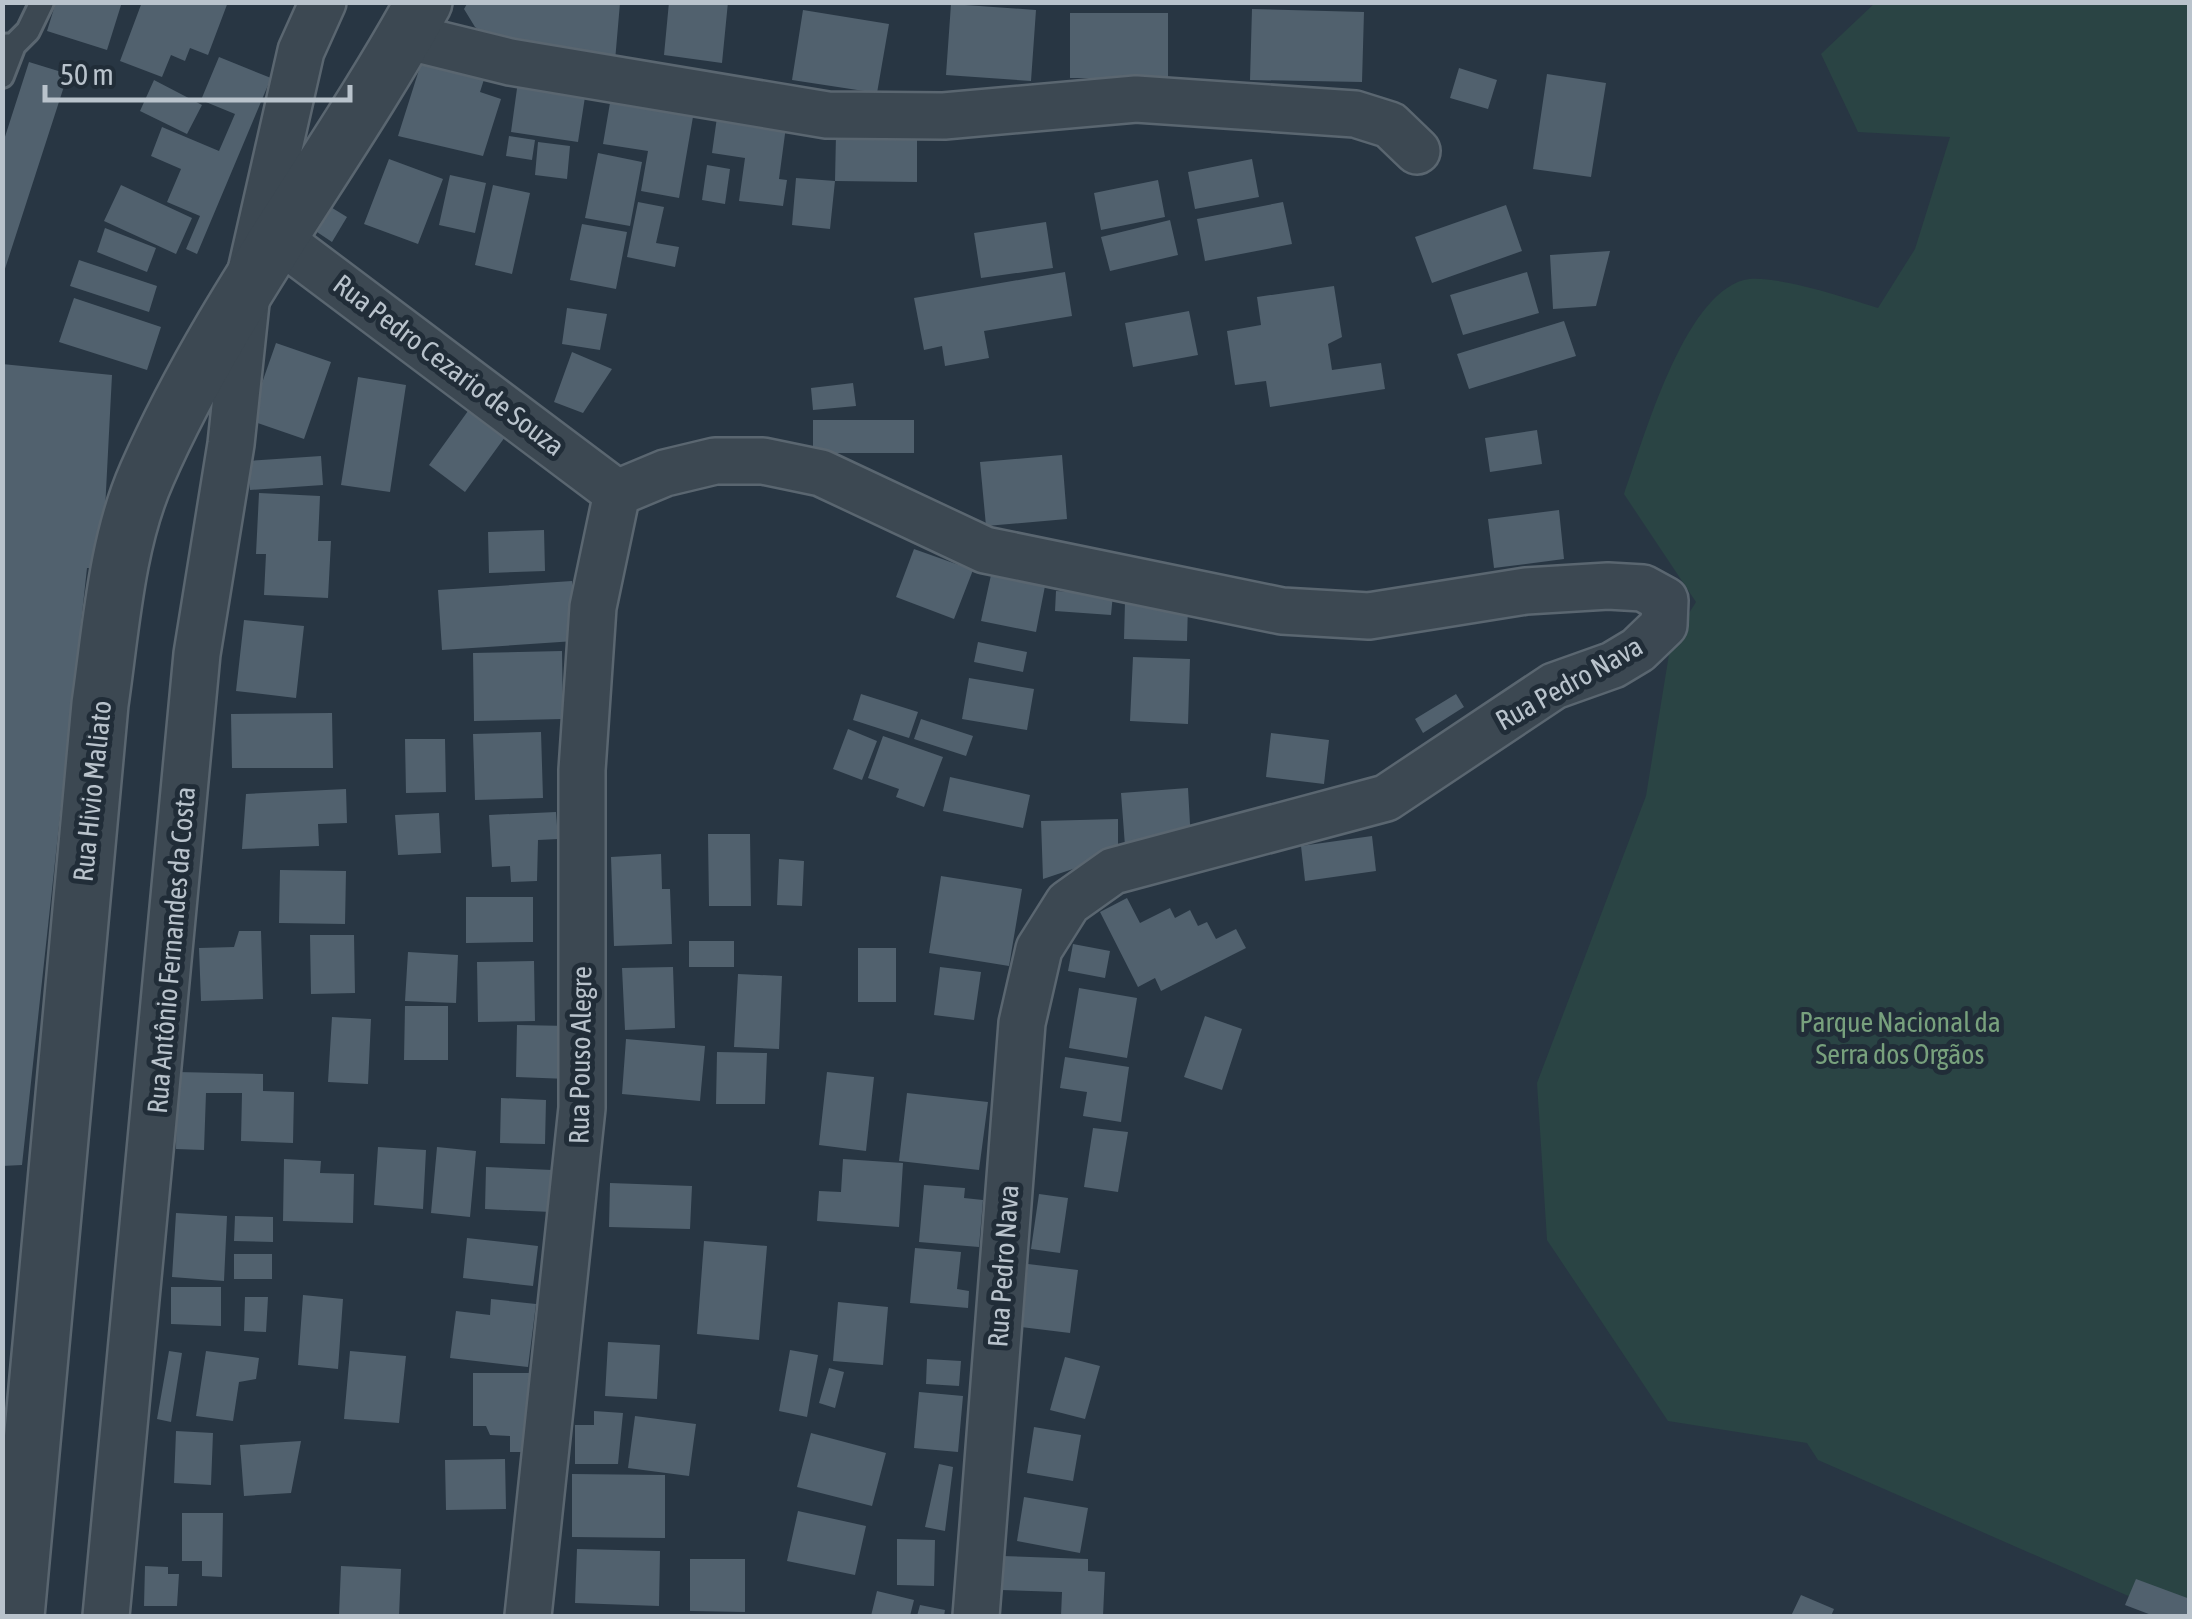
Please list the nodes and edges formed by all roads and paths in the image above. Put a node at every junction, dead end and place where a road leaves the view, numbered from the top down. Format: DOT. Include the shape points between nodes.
graph roads {
  1 [pos="42,2"];
  2 [pos="323,2"];
  3 [pos="414,19"];
  4 [pos="8,46"];
  5 [pos="2,76"];
  6 [pos="1417,151"];
  7 [pos="280,238"];
  8 [pos="248,284"];
  9 [pos="616,493"];
  10 [pos="16,1616"];
  11 [pos="106,1616"];
  12 [pos="528,1616"];
  13 [pos="976,1616"];
  1 -- 4 [label="lane" via="28,31"];
  2 -- 8 [label="street, Rua Hivio Maliato" via="301,52"];
  3 -- 6 [label="street" via="510,62 828,115 944,116 1136,99 1355,114 1390,125"];
  3 -- 7 [label="street"];
  4 -- 5 [label="lane"];
  7 -- 8 [label="street"];
  7 -- 9 [label="street, Rua Pedro Cezario de Souza"];
  8 -- 10 [label="street, Rua Hivio Maliato" via="146,476 119,576 100,704"];
  8 -- 11 [label="street, Rua Antônio Fernandes da Costa" via="198,654"];
  9 -- 12 [label="street, Rua Pouso Alegre" via="594,608 582,770 582,1108"];
  9 -- 13 [label="street, Rua Pedro Nava" via="716,461 763,461 820,473 985,550 1282,612 1368,616 1526,591 1608,586 1643,588 1665,600 1664,625 1638,650 1554,686 1386,798 1113,871 1068,903 1039,949 1022,1024"];
}
